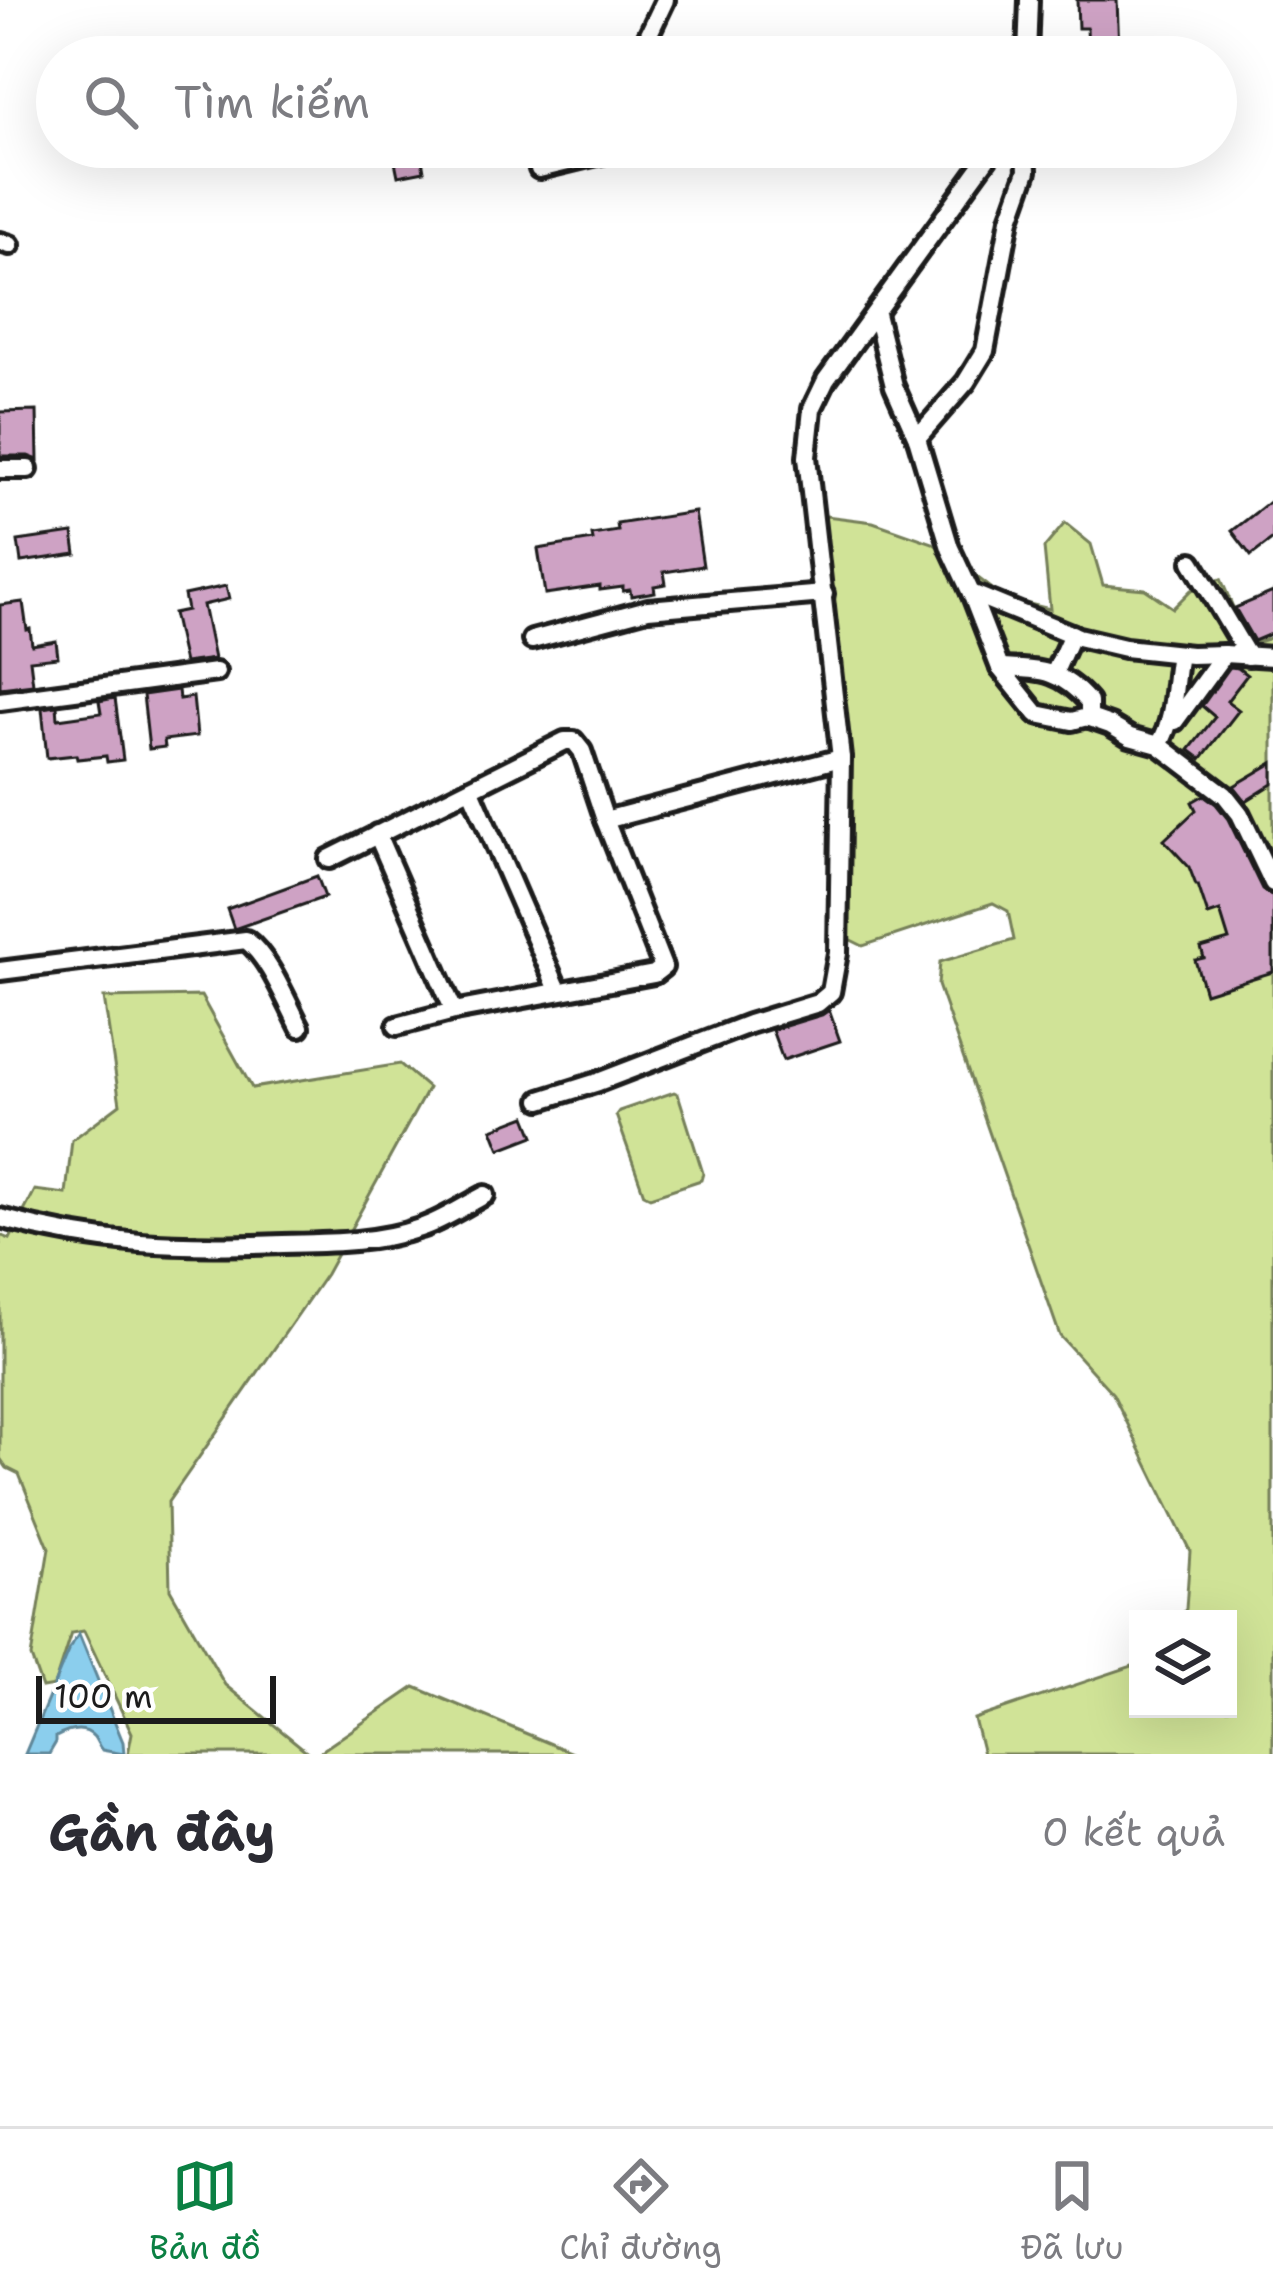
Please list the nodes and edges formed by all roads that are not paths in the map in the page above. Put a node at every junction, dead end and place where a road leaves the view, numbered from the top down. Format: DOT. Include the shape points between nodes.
graph roads {
  1 [pos="664,0"];
  2 [pos="1029,0"];
  3 [pos="648,36"];
  4 [pos="1028,36"];
  5 [pos="543,168"];
  6 [pos="980,168"];
  7 [pos="1027,168"];
  8 [pos="539,169"];
  9 [pos="876,314"];
  10 [pos="916,438"];
  11 [pos="28,469"];
  12 [pos="0,470"];
  13 [pos="1192,562"];
  14 [pos="824,593"];
  15 [pos="970,593"];
  16 [pos="1072,634"];
  17 [pos="532,640"];
  18 [pos="1179,654"];
  19 [pos="1224,654"];
  20 [pos="1248,656"];
  21 [pos="1273,657"];
  22 [pos="1000,668"];
  23 [pos="216,672"];
  24 [pos="1054,674"];
  25 [pos="0,701"];
  26 [pos="1089,718"];
  27 [pos="1164,737"];
  28 [pos="841,758"];
  29 [pos="471,790"];
  30 [pos="605,820"];
  31 [pos="377,834"];
  32 [pos="329,859"];
  33 [pos="1273,884"];
  34 [pos="0,971"];
  35 [pos="558,991"];
  36 [pos="454,1011"];
  37 [pos="397,1026"];
  38 [pos="300,1027"];
  39 [pos="541,1100"];
  40 [pos="485,1195"];
  41 [pos="0,1218"];
  1 -- 3 [label="street"];
  2 -- 4 [label="street"];
  5 -- 8 [label="street"];
  6 -- 9 [label="street"];
  7 -- 10 [label="street" via="985,351"];
  9 -- 10 [label="street"];
  9 -- 14 [label="street" via="812,409 807,457"];
  10 -- 15 [label="street"];
  11 -- 12 [label="street"];
  13 -- 20 [label="street"];
  14 -- 17 [label="street" via="648,608"];
  14 -- 28 [label="street"];
  15 -- 16 [label="street"];
  15 -- 22 [label="street"];
  16 -- 18 [label="street"];
  16 -- 24 [label="street"];
  18 -- 19 [label="street"];
  18 -- 27 [label="street"];
  19 -- 20 [label="street"];
  19 -- 27 [label="street"];
  20 -- 21 [label="street"];
  22 -- 24 [label="street"];
  22 -- 26 [label="street" via="1037,714"];
  23 -- 25 [label="street"];
  24 -- 26 [label="street" via="1088,702"];
  26 -- 27 [label="street" via="1130,737"];
  27 -- 33 [label="street" via="1240,814"];
  28 -- 30 [label="street"];
  28 -- 39 [label="street" via="831,992"];
  29 -- 30 [label="street" via="574,741"];
  29 -- 31 [label="street"];
  29 -- 35 [label="street"];
  30 -- 35 [label="street" via="663,967"];
  31 -- 32 [label="street"];
  31 -- 36 [label="street"];
  34 -- 38 [label="street" via="246,940"];
  35 -- 36 [label="street"];
  36 -- 37 [label="street"];
  40 -- 41 [label="street" via="422,1228 309,1244 159,1246"];
}
